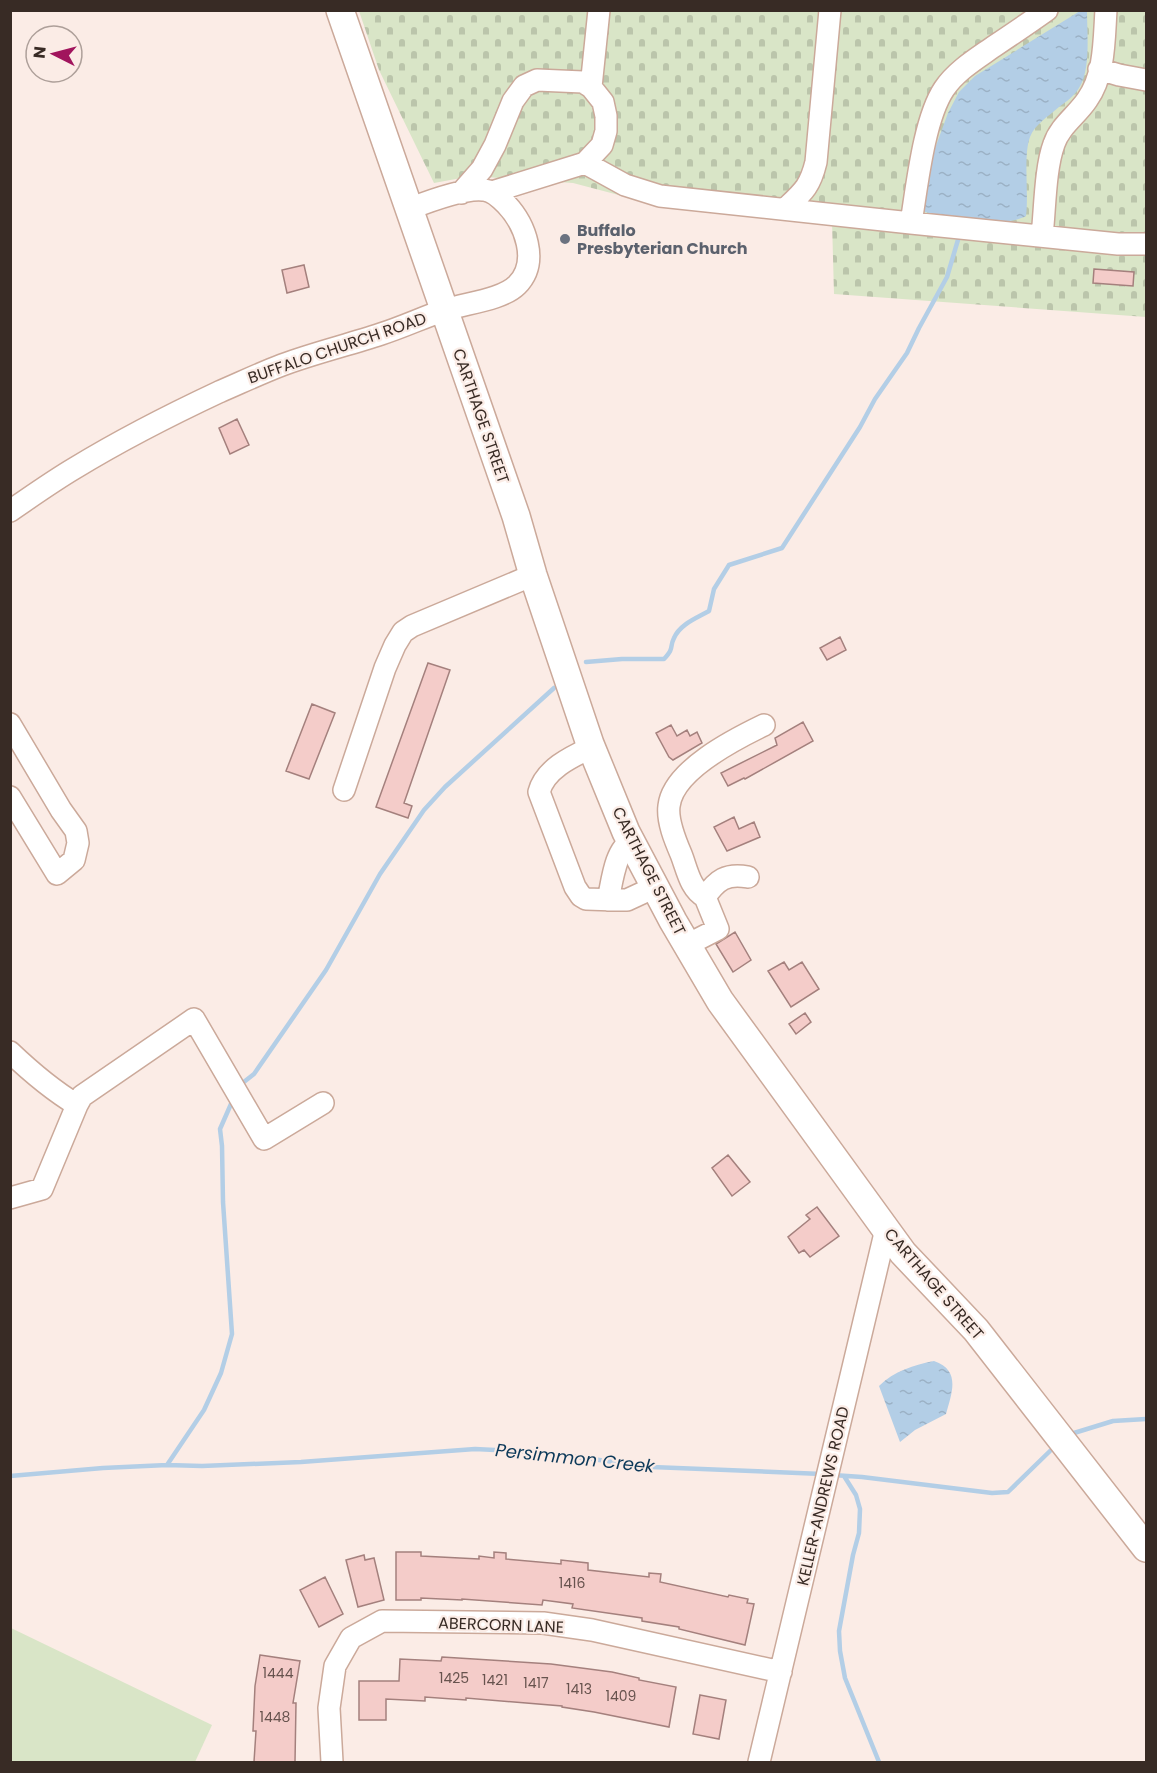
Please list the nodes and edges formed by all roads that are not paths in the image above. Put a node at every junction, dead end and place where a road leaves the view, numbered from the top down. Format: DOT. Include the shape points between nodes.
graph roads {
  1 [pos="340,10"];
  2 [pos="599,10"];
  3 [pos="830,10"];
  4 [pos="1047,10"];
  5 [pos="1106,10"];
  6 [pos="1100,69"];
  7 [pos="1146,80"];
  8 [pos="591,87"];
  9 [pos="585,163"];
  10 [pos="492,192"];
  11 [pos="461,193"];
  12 [pos="409,209"];
  13 [pos="785,209"];
  14 [pos="911,223"];
  15 [pos="1042,236"];
  16 [pos="1146,244"];
  17 [pos="444,310"];
  18 [pos="10,511"];
  19 [pos="533,575"];
  20 [pos="10,724"];
  21 [pos="764,725"];
  22 [pos="592,747"];
  23 [pos="344,790"];
  24 [pos="10,797"];
  25 [pos="631,842"];
  26 [pos="748,877"];
  27 [pos="655,887"];
  28 [pos="705,897"];
  29 [pos="608,900"];
  30 [pos="687,945"];
  31 [pos="10,1052"];
  32 [pos="323,1103"];
  33 [pos="77,1105"];
  34 [pos="10,1198"];
  35 [pos="886,1229"];
  36 [pos="1146,1548"];
  37 [pos="781,1672"];
  38 [pos="332,1762"];
  39 [pos="759,1762"];
  1 -- 12 [label="main road, CARTHAGE STREET"];
  2 -- 8 [label="street"];
  3 -- 13 [label="street" via="815,169 806,189"];
  4 -- 14 [label="street" via="968,64 944,89 926,140"];
  5 -- 6 [label="street"];
  6 -- 7 [label="street"];
  6 -- 15 [label="street" via="1095,88 1059,132 1053,147"];
  8 -- 9 [label="street" via="603,102 606,131 602,145"];
  8 -- 11 [label="street" via="583,82 537,80 524,86 513,101 482,169"];
  9 -- 10 [label="street"];
  9 -- 13 [label="street" via="625,185 660,196"];
  10 -- 11 [label="street"];
  10 -- 17 [label="street" via="512,210 523,228 529,259 526,274 505,294"];
  11 -- 12 [label="street"];
  12 -- 17 [label="main road, CARTHAGE STREET"];
  13 -- 14 [label="street"];
  14 -- 15 [label="street"];
  15 -- 16 [label="street"];
  17 -- 18 [label="street, BUFFALO CHURCH ROAD" via="383,334 282,365 189,406 74,468"];
  17 -- 19 [label="main road, CARTHAGE STREET"];
  19 -- 22 [label="main road, CARTHAGE STREET"];
  19 -- 23 [label="street" via="403,632 385,668"];
  20 -- 24 [label="street" via="76,831 74,860 57,874"];
  21 -- 28 [label="street" via="699,764 671,795 670,822 678,847 692,884"];
  22 -- 25 [label="main road, CARTHAGE STREET"];
  22 -- 29 [label="street" via="563,762 539,792 575,887 586,899"];
  25 -- 27 [label="main road, CARTHAGE STREET"];
  25 -- 29 [label="street" via="621,850"];
  26 -- 28 [label="street" via="735,874 715,883"];
  27 -- 29 [label="street" via="627,900"];
  27 -- 30 [label="main road, CARTHAGE STREET"];
  28 -- 30 [label="street" via="718,929"];
  30 -- 35 [label="main road, CARTHAGE STREET" via="720,1000"];
  31 -- 33 [label="street" via="56,1093"];
  32 -- 33 [label="street" via="264,1139 194,1019 82,1096"];
  33 -- 34 [label="street" via="42,1190"];
  35 -- 36 [label="main road, CARTHAGE STREET" via="903,1253 976,1330"];
  35 -- 37 [label="street, KELLER-ANDREWS ROAD"];
  37 -- 38 [label="street, ABERCORN LANE" via="592,1630 543,1623 382,1621 351,1638 335,1666 329,1708"];
  37 -- 39 [label="street, KELLER-ANDREWS ROAD"];
}
